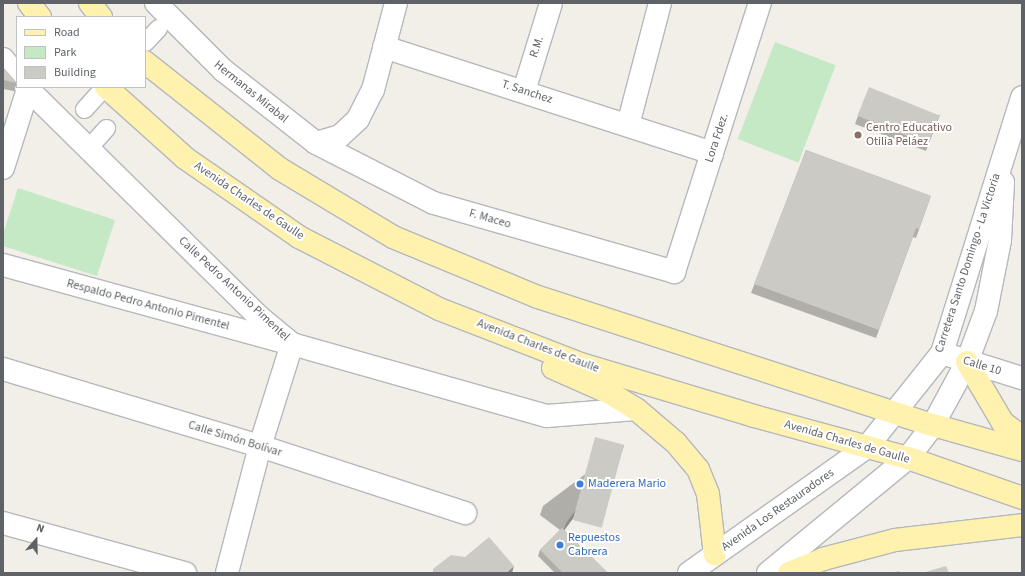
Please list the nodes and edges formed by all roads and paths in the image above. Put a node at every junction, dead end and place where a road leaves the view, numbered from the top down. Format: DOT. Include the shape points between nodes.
graph roads {
  1 [pos="28,3"];
  2 [pos="90,3"];
  3 [pos="156,3"];
  4 [pos="396,3"];
  5 [pos="551,3"];
  6 [pos="660,3"];
  7 [pos="760,3"];
  8 [pos="39,16"];
  9 [pos="100,16"];
  10 [pos="158,28"];
  11 [pos="146,41"];
  12 [pos="384,47"];
  13 [pos="3,59"];
  14 [pos="146,63"];
  15 [pos="16,75"];
  16 [pos="22,88"];
  17 [pos="27,88"];
  18 [pos="104,88"];
  19 [pos="106,88"];
  20 [pos="524,91"];
  21 [pos="1022,96"];
  22 [pos="84,108"];
  23 [pos="628,125"];
  24 [pos="106,128"];
  25 [pos="316,143"];
  26 [pos="88,148"];
  27 [pos="1004,151"];
  28 [pos="712,153"];
  29 [pos="3,168"];
  30 [pos="3,265"];
  31 [pos="674,272"];
  32 [pos="439,309"];
  33 [pos="292,344"];
  34 [pos="942,353"];
  35 [pos="967,362"];
  36 [pos="3,369"];
  37 [pos="1022,378"];
  38 [pos="636,409"];
  39 [pos="895,411"];
  40 [pos="933,425"];
  41 [pos="1022,438"];
  42 [pos="260,446"];
  43 [pos="867,447"];
  44 [pos="1022,450"];
  45 [pos="908,458"];
  46 [pos="1022,498"];
  47 [pos="465,513"];
  48 [pos="3,523"];
  49 [pos="1022,525"];
  50 [pos="715,555"];
  51 [pos="184,573"];
  52 [pos="227,573"];
  53 [pos="689,573"];
  54 [pos="768,573"];
  55 [pos="789,573"];
  1 -- 8 [label="main road"];
  2 -- 9 [label="main road"];
  3 -- 25 [label="street, Hermanas Mirabal" via="179,36"];
  4 -- 12 [label="street"];
  5 -- 20 [label="street, R.M."];
  6 -- 23 [label="street"];
  7 -- 28 [label="street, Lora Fdez."];
  10 -- 11 [label="street"];
  12 -- 20 [label="street, T. Sanchez"];
  12 -- 25 [label="street" via="373,90 358,119 340,136"];
  13 -- 15 [label="street, Calle Pedro Antonio Pimentel"];
  14 -- 39 [label="main road" via="280,169 393,237 538,297"];
  16 -- 29 [label="street"];
  17 -- 26 [label="street, Calle Pedro Antonio Pimentel"];
  18 -- 22 [label="street"];
  19 -- 32 [label="main road, Avenida Charles de Gaulle" via="185,158 300,237"];
  20 -- 23 [label="street, T. Sanchez"];
  21 -- 27 [label="street, Carretera Santo Domingo - La Victoria"];
  23 -- 28 [label="street, T. Sanchez"];
  24 -- 26 [label="street"];
  25 -- 31 [label="street, F. Maceo" via="434,203"];
  26 -- 33 [label="street, Calle Pedro Antonio Pimentel" via="258,316"];
  27 -- 34 [label="street, Carretera Santo Domingo - La Victoria"];
  27 -- 35 [label="street, Carretera Santo Domingo - La Victoria" via="1000,240 986,310"];
  28 -- 31 [label="street, Lora Fdez."];
  30 -- 33 [label="street, Respaldo Pedro Antonio Pimentel"];
  32 -- 38 [label="main road" via="453,324 610,393"];
  32 -- 43 [label="main road, Avenida Charles de Gaulle" via="581,364"];
  33 -- 38 [label="street, Calle Pedro Antonio Pimentel" via="547,416"];
  33 -- 42 [label="street"];
  34 -- 35 [label="street, Calle 10"];
  34 -- 39 [label="street, Carretera Santo Domingo - La Victoria"];
  35 -- 37 [label="street, Calle 10"];
  35 -- 40 [label="street, Carretera Santo Domingo - La Victoria"];
  35 -- 41 [label="main road" via="1003,424"];
  36 -- 42 [label="street, Calle Simón Bolívar"];
  38 -- 50 [label="main road" via="676,443 698,469 708,494"];
  39 -- 40 [label="main road"];
  39 -- 43 [label="street, Carretera Santo Domingo - La Victoria"];
  40 -- 44 [label="main road"];
  40 -- 45 [label="street, Carretera Santo Domingo - La Victoria"];
  42 -- 47 [label="street, Calle Simón Bolívar"];
  42 -- 52 [label="street"];
  43 -- 45 [label="main road, Avenida Charles de Gaulle"];
  43 -- 50 [label="street, Avenida Los Restauradores"];
  45 -- 46 [label="main road, Avenida Charles de Gaulle"];
  45 -- 54 [label="street"];
  48 -- 51 [label="street"];
  49 -- 55 [label="main road" via="895,540 823,559"];
  50 -- 53 [label="street, Avenida Los Restauradores"];
}
